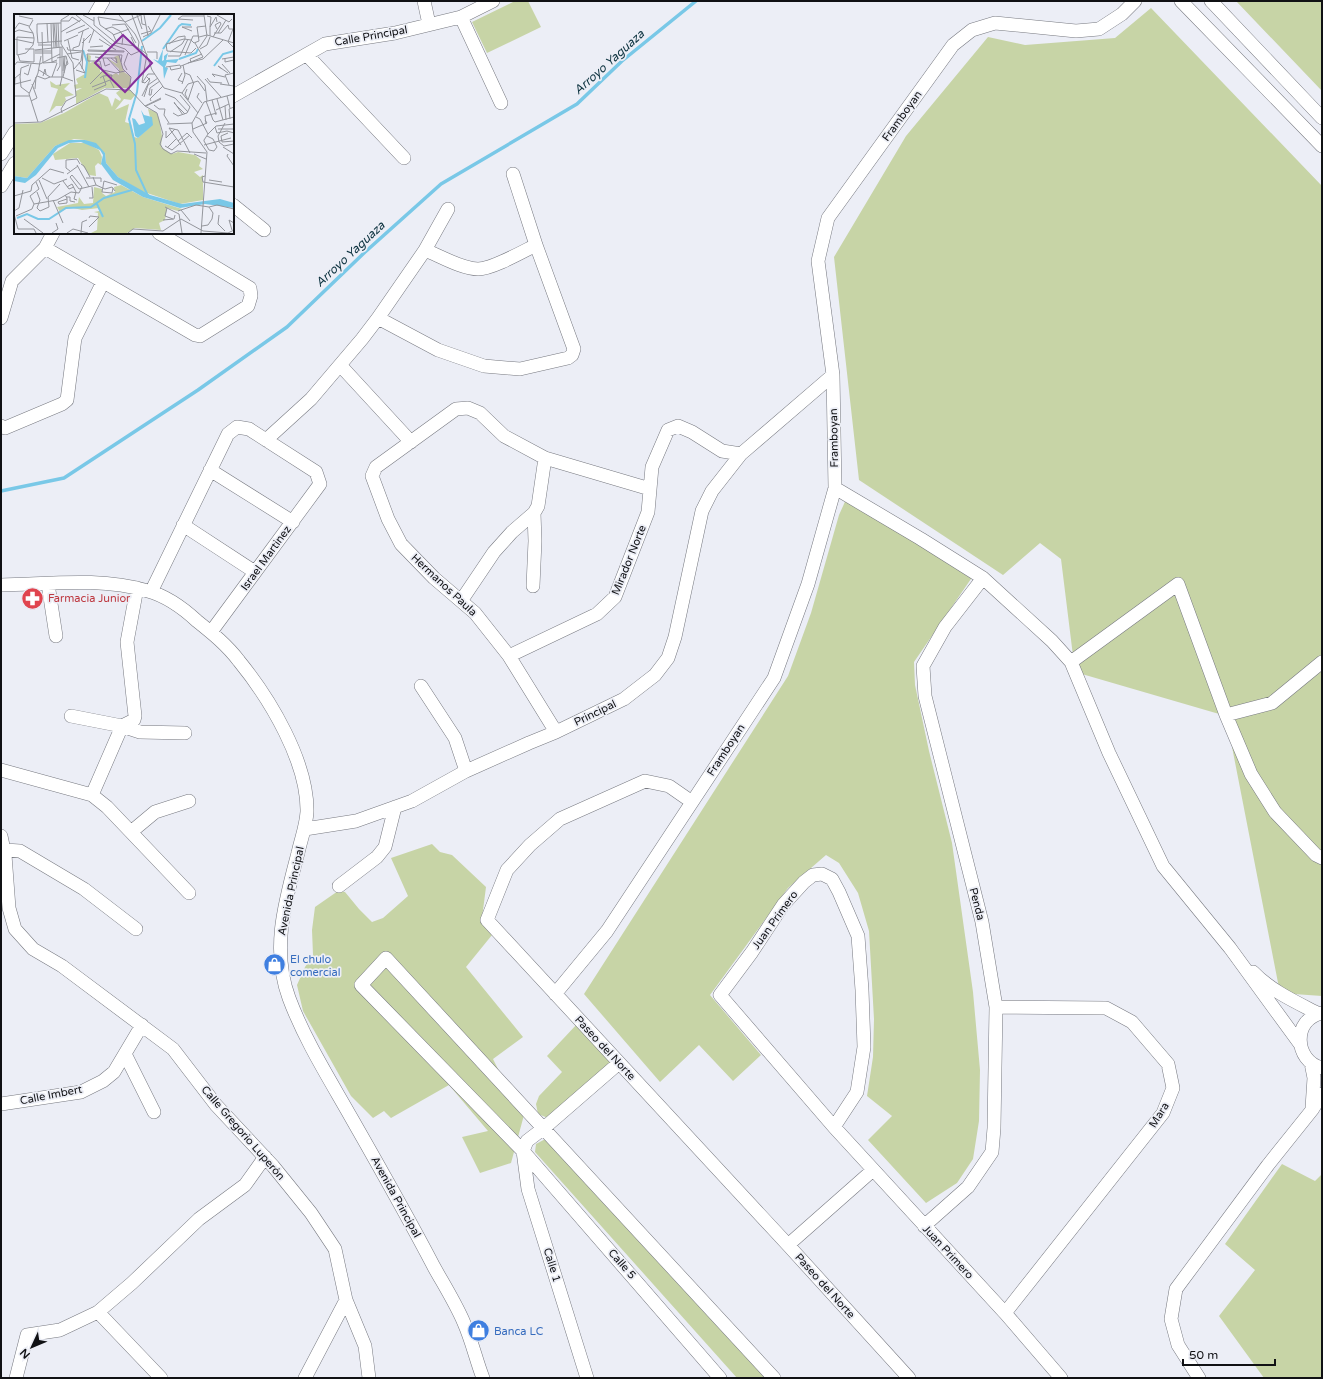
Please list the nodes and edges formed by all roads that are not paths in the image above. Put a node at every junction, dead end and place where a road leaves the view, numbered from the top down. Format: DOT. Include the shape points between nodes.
graph roads {
  1 [pos="103,1"];
  2 [pos="424,1"];
  3 [pos="493,1"];
  4 [pos="1135,1"];
  5 [pos="1181,1"];
  6 [pos="1210,1"];
  7 [pos="96,14"];
  8 [pos="461,17"];
  9 [pos="429,24"];
  10 [pos="307,55"];
  11 [pos="234,95"];
  12 [pos="501,103"];
  13 [pos="1322,118"];
  14 [pos="14,134"];
  15 [pos="1322,146"];
  16 [pos="1,154"];
  17 [pos="404,158"];
  18 [pos="14,165"];
  19 [pos="513,174"];
  20 [pos="1,186"];
  21 [pos="234,206"];
  22 [pos="448,209"];
  23 [pos="264,230"];
  24 [pos="52,234"];
  25 [pos="161,234"];
  26 [pos="536,245"];
  27 [pos="45,248"];
  28 [pos="425,250"];
  29 [pos="103,282"];
  30 [pos="1,318"];
  31 [pos="378,318"];
  32 [pos="340,365"];
  33 [pos="833,375"];
  34 [pos="1,426"];
  35 [pos="266,440"];
  36 [pos="411,442"];
  37 [pos="741,454"];
  38 [pos="545,458"];
  39 [pos="210,470"];
  40 [pos="835,488"];
  41 [pos="650,489"];
  42 [pos="534,513"];
  43 [pos="293,522"];
  44 [pos="184,525"];
  45 [pos="255,572"];
  46 [pos="983,578"];
  47 [pos="1,584"];
  48 [pos="48,584"];
  49 [pos="533,586"];
  50 [pos="137,588"];
  51 [pos="151,592"];
  52 [pos="461,601"];
  53 [pos="211,632"];
  54 [pos="56,636"];
  55 [pos="509,656"];
  56 [pos="1071,662"];
  57 [pos="1322,662"];
  58 [pos="421,686"];
  59 [pos="71,716"];
  60 [pos="1226,716"];
  61 [pos="122,726"];
  62 [pos="556,732"];
  63 [pos="185,733"];
  64 [pos="1,770"];
  65 [pos="466,771"];
  66 [pos="92,795"];
  67 [pos="189,801"];
  68 [pos="692,802"];
  69 [pos="395,808"];
  70 [pos="305,829"];
  71 [pos="131,832"];
  72 [pos="1,836"];
  73 [pos="5,850"];
  74 [pos="1322,858"];
  75 [pos="339,886"];
  76 [pos="189,892"];
  77 [pos="136,928"];
  78 [pos="1230,948"];
  79 [pos="556,994"];
  80 [pos="996,1007"];
  81 [pos="1320,1014"];
  82 [pos="142,1024"];
  83 [pos="1300,1044"];
  84 [pos="125,1054"];
  85 [pos="619,1063"];
  86 [pos="1317,1066"];
  87 [pos="1322,1094"];
  88 [pos="1,1104"];
  89 [pos="1312,1110"];
  90 [pos="154,1112"];
  91 [pos="834,1127"];
  92 [pos="544,1128"];
  93 [pos="523,1151"];
  94 [pos="265,1156"];
  95 [pos="874,1170"];
  96 [pos="924,1226"];
  97 [pos="788,1245"];
  98 [pos="346,1300"];
  99 [pos="98,1312"];
  100 [pos="1005,1313"];
  101 [pos="719,1376"];
  102 [pos="16,1378"];
  103 [pos="161,1378"];
  104 [pos="305,1378"];
  105 [pos="369,1378"];
  106 [pos="482,1378"];
  107 [pos="587,1378"];
  108 [pos="704,1378"];
  109 [pos="774,1378"];
  110 [pos="908,1378"];
  111 [pos="1061,1378"];
  112 [pos="1199,1378"];
  1 -- 7 [label="street"];
  2 -- 9 [label="street"];
  3 -- 8 [label="street, Calle Principal"];
  4 -- 33 [label="street, Framboyan" via="1122,14 1099,29 1076,32 994,23 972,30 953,45 828,218 818,261"];
  5 -- 15 [label="street"];
  6 -- 13 [label="street"];
  8 -- 9 [label="street, Calle Principal"];
  8 -- 12 [label="street"];
  9 -- 10 [label="street, Calle Principal" via="395,33 325,44"];
  10 -- 11 [label="street, Calle Principal"];
  10 -- 17 [label="street"];
  14 -- 16 [label="street"];
  18 -- 20 [label="street"];
  19 -- 26 [label="street"];
  21 -- 23 [label="street"];
  22 -- 28 [label="street"];
  24 -- 27 [label="street"];
  25 -- 29 [label="street" via="250,288 248,306 200,336"];
  26 -- 28 [label="street" via="478,269 464,267"];
  26 -- 31 [label="street" via="574,349 568,358 520,369 484,366 438,350"];
  27 -- 29 [label="street"];
  27 -- 30 [label="street" via="12,281"];
  28 -- 31 [label="street"];
  29 -- 34 [label="street" via="75,338 67,400 14,425 5,428"];
  31 -- 32 [label="street"];
  32 -- 35 [label="street" via="311,399"];
  32 -- 36 [label="street"];
  33 -- 37 [label="street, Principal"];
  33 -- 40 [label="street, Framboyan"];
  35 -- 39 [label="street" via="249,430 236,427 228,434"];
  35 -- 43 [label="street, Israel Martinez" via="316,472 320,479 320,484"];
  36 -- 38 [label="street, Hermanos Paula" via="456,409 468,408 480,413 504,436"];
  36 -- 52 [label="street, Hermanos Paula" via="376,467 372,476 388,520 401,544"];
  37 -- 41 [label="street, Mirador Norte" via="722,451 678,426 668,430 652,467"];
  37 -- 62 [label="street, Principal" via="712,491 702,511 675,637 668,658 655,675 624,699"];
  38 -- 41 [label="street, Hermanos Paula"];
  38 -- 42 [label="street" via="538,506"];
  39 -- 43 [label="street"];
  39 -- 44 [label="street"];
  40 -- 46 [label="street"];
  40 -- 68 [label="street, Framboyan" via="808,584 774,678"];
  41 -- 55 [label="street, Mirador Norte" via="648,512 615,597 597,614"];
  42 -- 49 [label="street"];
  42 -- 52 [label="street" via="494,552"];
  43 -- 45 [label="street, Israel Martinez"];
  44 -- 45 [label="street"];
  44 -- 51 [label="street"];
  45 -- 53 [label="street, Israel Martinez"];
  46 -- 56 [label="street" via="1052,641"];
  46 -- 80 [label="street, Penda" via="945,627 923,666 925,696 982,922"];
  47 -- 48 [label="street, Avenida Principal"];
  48 -- 50 [label="street, Avenida Principal" via="93,582"];
  48 -- 54 [label="street"];
  50 -- 51 [label="street, Avenida Principal"];
  50 -- 61 [label="street" via="127,642 135,716 134,720"];
  51 -- 53 [label="street, Avenida Principal" via="166,599"];
  52 -- 55 [label="street, Hermanos Paula" via="475,613"];
  53 -- 70 [label="street, Avenida Principal" via="239,660 278,718 294,750 304,784 307,810"];
  55 -- 62 [label="street, Hermanos Paula"];
  56 -- 60 [label="street" via="1178,584"];
  56 -- 78 [label="street" via="1109,753 1163,866"];
  57 -- 60 [label="street" via="1272,703"];
  58 -- 65 [label="street" via="455,738"];
  59 -- 61 [label="street"];
  60 -- 74 [label="street" via="1251,774 1275,812 1316,855"];
  61 -- 63 [label="street" via="140,732"];
  61 -- 66 [label="street"];
  62 -- 65 [label="street, Principal"];
  64 -- 66 [label="street"];
  65 -- 69 [label="street, Principal" via="412,802"];
  66 -- 71 [label="street"];
  67 -- 71 [label="street" via="155,812"];
  68 -- 79 [label="street, Framboyan" via="607,931"];
  68 -- 79 [label="street, Paseo del Norte" via="669,786 645,780 560,819 530,845 507,870 487,920"];
  69 -- 70 [label="street, Principal" via="356,821"];
  69 -- 75 [label="street" via="385,847 377,857"];
  70 -- 106 [label="street, Avenida Principal" via="280,929 281,972 288,995 315,1054 412,1223 464,1323"];
  71 -- 76 [label="street"];
  72 -- 73 [label="street, Calle Gregorio Luperón"];
  73 -- 77 [label="street" via="20,851 84,889"];
  73 -- 82 [label="street, Calle Gregorio Luperón" via="9,908 15,929 33,948"];
  78 -- 81 [label="street" via="1259,978 1280,993"];
  78 -- 83 [label="street"];
  79 -- 85 [label="street, Paseo del Norte"];
  80 -- 96 [label="street, Penda" via="992,1152 968,1187"];
  80 -- 100 [label="street, Mara" via="1106,1008 1132,1022 1168,1064 1173,1088 1163,1113"];
  81 -- 83 [label="street" via="1306,1022 1302,1029"];
  82 -- 84 [label="street, Calle Imbert"];
  82 -- 94 [label="street, Calle Gregorio Luperón" via="173,1049 216,1105"];
  83 -- 86 [label="street" via="1306,1058"];
  84 -- 88 [label="street, Calle Imbert" via="114,1072 81,1092"];
  84 -- 90 [label="street"];
  85 -- 92 [label="street"];
  85 -- 97 [label="street, Paseo del Norte"];
  86 -- 89 [label="street"];
  87 -- 89 [label="street"];
  89 -- 112 [label="street" via="1176,1289 1171,1319 1178,1345"];
  91 -- 91 [label="street, Juan Primero" via="857,1092 864,1047 862,990 858,936 832,879 822,874 813,875 804,882 783,905 720,995"];
  91 -- 95 [label="street, Juan Primero"];
  92 -- 93 [label="street" via="527,1141"];
  92 -- 93 [label="street, Calle 5" via="386,958 361,985"];
  92 -- 109 [label="street"];
  93 -- 101 [label="street, Calle 5"];
  93 -- 107 [label="street, Calle 1" via="528,1189"];
  94 -- 98 [label="street, Calle Gregorio Luperón" via="311,1212 335,1249"];
  94 -- 99 [label="street" via="245,1185 199,1219"];
  95 -- 96 [label="street, Juan Primero"];
  95 -- 97 [label="street"];
  96 -- 100 [label="street, Juan Primero"];
  97 -- 110 [label="street, Paseo del Norte"];
  98 -- 104 [label="street"];
  98 -- 105 [label="street, Calle Gregorio Luperón" via="365,1346"];
  99 -- 102 [label="street" via="60,1330 27,1335"];
  99 -- 103 [label="street"];
  100 -- 111 [label="street, Juan Primero"];
  101 -- 108 [label="street"];
}
